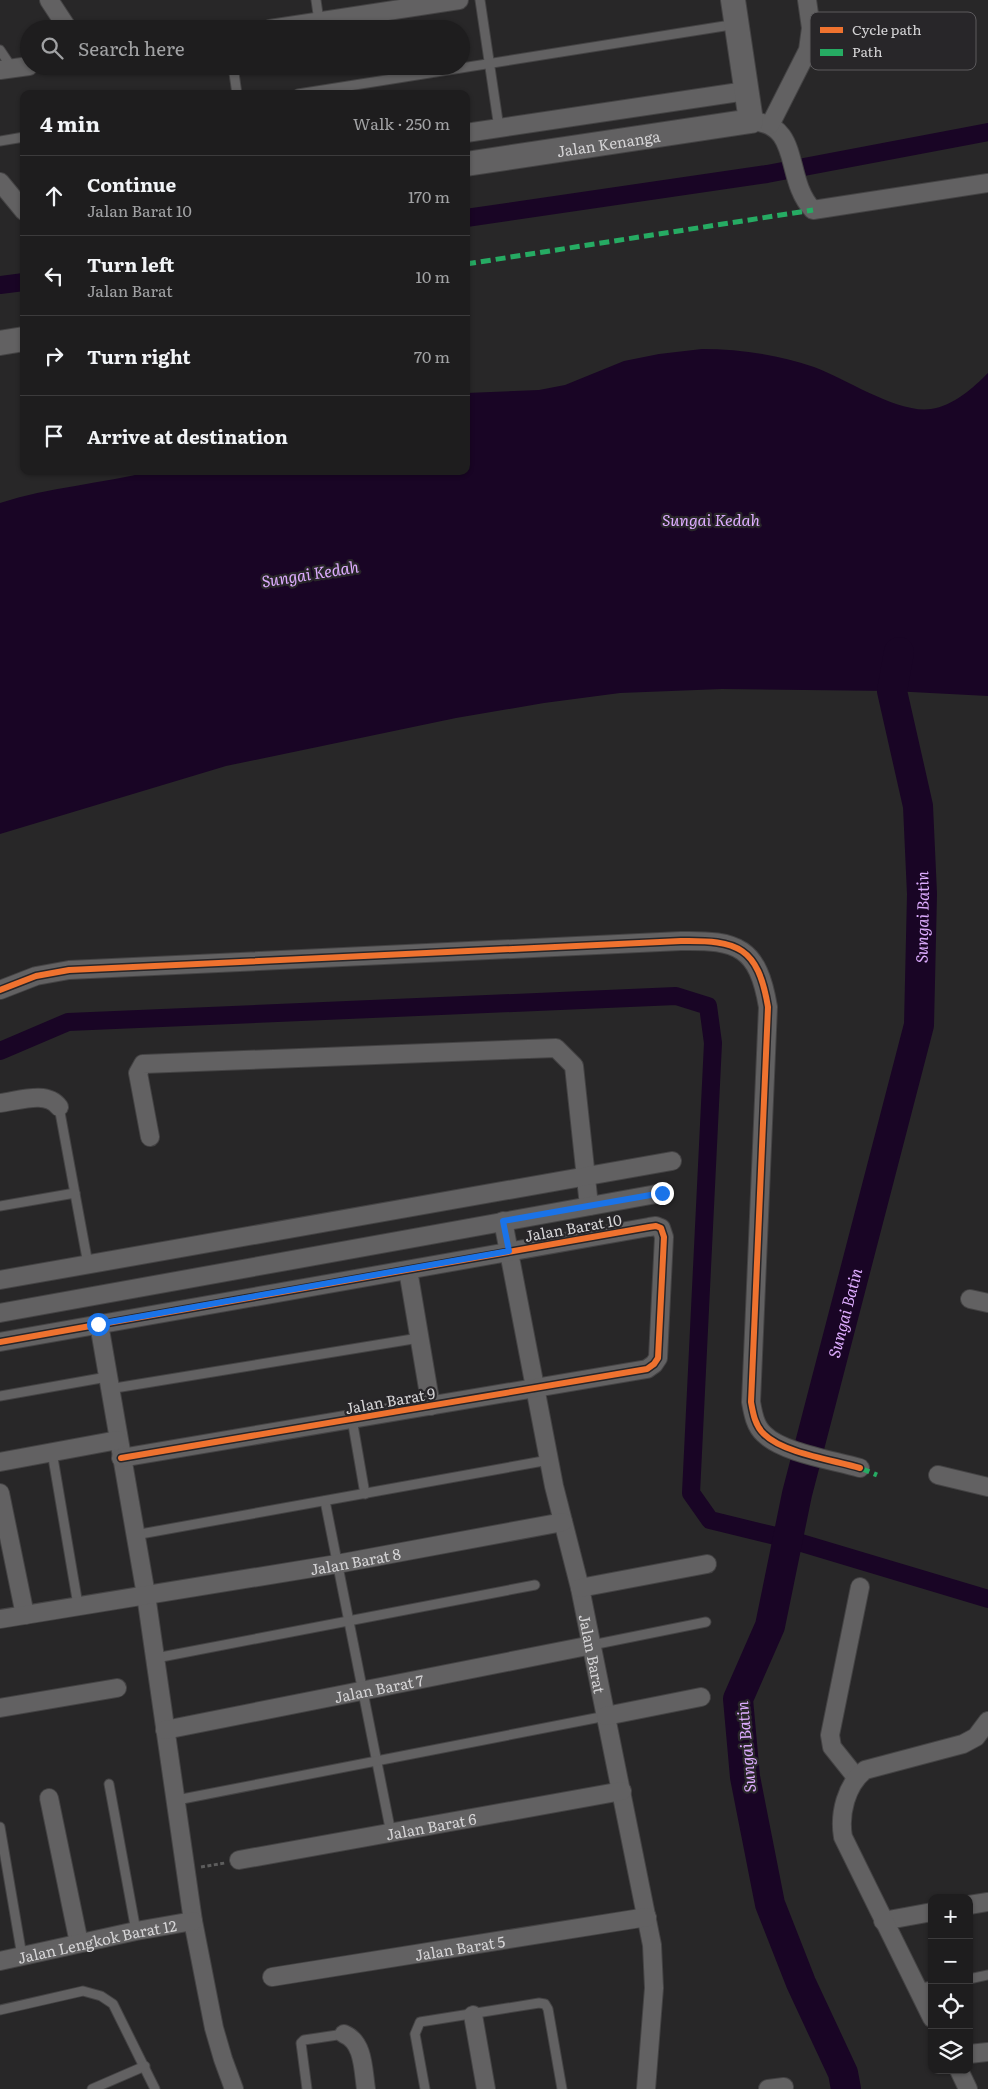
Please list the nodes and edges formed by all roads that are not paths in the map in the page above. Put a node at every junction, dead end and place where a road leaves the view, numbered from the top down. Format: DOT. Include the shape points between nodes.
graph roads {
  1 [pos="49,0"];
  2 [pos="316,0"];
  3 [pos="459,0"];
  4 [pos="480,0"];
  5 [pos="733,0"];
  6 [pos="807,0"];
  7 [pos="62,20"];
  8 [pos="319,20"];
  9 [pos="326,20"];
  10 [pos="810,21"];
  11 [pos="736,24"];
  12 [pos="810,35"];
  13 [pos="0,50"];
  14 [pos="489,63"];
  15 [pos="470,66"];
  16 [pos="14,68"];
  17 [pos="234,75"];
  18 [pos="415,75"];
  19 [pos="236,90"];
  20 [pos="323,90"];
  21 [pos="746,91"];
  22 [pos="760,123"];
  23 [pos="499,128"];
  24 [pos="470,132"];
  25 [pos="20,138"];
  26 [pos="0,141"];
  27 [pos="470,163"];
  28 [pos="0,182"];
  29 [pos="988,183"];
  30 [pos="20,203"];
  31 [pos="20,340"];
  32 [pos="0,343"];
  33 [pos="0,990"];
  34 [pos="0,1104"];
  35 [pos="59,1107"];
  36 [pos="150,1137"];
  37 [pos="672,1161"];
  38 [pos="584,1177"];
  39 [pos="75,1193"];
  40 [pos="662,1193"];
  41 [pos="0,1206"];
  42 [pos="588,1206"];
  43 [pos="503,1221"];
  44 [pos="509,1251"];
  45 [pos="88,1264"];
  46 [pos="408,1270"];
  47 [pos="0,1280"];
  48 [pos="970,1299"];
  49 [pos="988,1303"];
  50 [pos="0,1313"];
  51 [pos="98,1324"];
  52 [pos="420,1338"];
  53 [pos="0,1342"];
  54 [pos="658,1358"];
  55 [pos="108,1383"];
  56 [pos="535,1388"];
  57 [pos="0,1396"];
  58 [pos="431,1406"];
  59 [pos="352,1419"];
  60 [pos="118,1440"];
  61 [pos="52,1452"];
  62 [pos="121,1458"];
  63 [pos="549,1460"];
  64 [pos="0,1462"];
  65 [pos="860,1468"];
  66 [pos="938,1475"];
  67 [pos="988,1487"];
  68 [pos="0,1493"];
  69 [pos="365,1494"];
  70 [pos="325,1501"];
  71 [pos="563,1522"];
  72 [pos="135,1535"];
  73 [pos="337,1564"];
  74 [pos="707,1564"];
  75 [pos="536,1585"];
  76 [pos="860,1587"];
  77 [pos="580,1588"];
  78 [pos="146,1595"];
  79 [pos="78,1605"];
  80 [pos="25,1614"];
  81 [pos="0,1619"];
  82 [pos="349,1621"];
  83 [pos="706,1622"];
  84 [pos="592,1645"];
  85 [pos="156,1658"];
  86 [pos="117,1688"];
  87 [pos="363,1691"];
  88 [pos="702,1698"];
  89 [pos="0,1708"];
  90 [pos="606,1716"];
  91 [pos="988,1721"];
  92 [pos="166,1730"];
  93 [pos="376,1761"];
  94 [pos="856,1777"];
  95 [pos="110,1784"];
  96 [pos="622,1791"];
  97 [pos="50,1798"];
  98 [pos="177,1800"];
  99 [pos="0,1827"];
  100 [pos="391,1833"];
  101 [pos="239,1860"];
  102 [pos="988,1902"];
  103 [pos="973,1904"];
  104 [pos="928,1913"];
  105 [pos="647,1917"];
  106 [pos="194,1921"];
  107 [pos="883,1921"];
  108 [pos="136,1931"];
  109 [pos="79,1943"];
  110 [pos="22,1956"];
  111 [pos="0,1960"];
  112 [pos="988,1975"];
  113 [pos="272,1977"];
  114 [pos="973,1978"];
  115 [pos="924,1988"];
  116 [pos="928,2003"];
  117 [pos="0,2010"];
  118 [pos="473,2014"];
  119 [pos="344,2034"];
  120 [pos="988,2052"];
  121 [pos="973,2054"];
  122 [pos="145,2066"];
  123 [pos="961,2074"];
  124 [pos="92,2089"];
  125 [pos="155,2089"];
  126 [pos="234,2089"];
  127 [pos="308,2089"];
  128 [pos="366,2089"];
  129 [pos="425,2089"];
  130 [pos="486,2089"];
  131 [pos="562,2089"];
  132 [pos="646,2089"];
  133 [pos="968,2089"];
  1 -- 7 [label="street"];
  2 -- 8 [label="lane"];
  3 -- 9 [label="street"];
  4 -- 14 [label="lane"];
  5 -- 11 [label="street"];
  6 -- 10 [label="street"];
  11 -- 14 [label="lane"];
  11 -- 21 [label="street"];
  12 -- 22 [label="street" via="808,50"];
  13 -- 16 [label="lane"];
  14 -- 15 [label="lane"];
  14 -- 23 [label="lane"];
  17 -- 19 [label="lane"];
  18 -- 20 [label="lane"];
  21 -- 22 [label="street"];
  21 -- 23 [label="street"];
  22 -- 27 [label="street, Jalan Kenanga"];
  22 -- 29 [label="street" via="780,131 785,138 804,201 813,210"];
  23 -- 24 [label="street"];
  25 -- 26 [label="lane"];
  28 -- 30 [label="street"];
  31 -- 32 [label="street"];
  33 -- 65 [label="street" via="36,976 69,970 681,941 723,942 737,946 751,958 761,974 768,1007 751,1402 757,1426 764,1435 796,1450"];
  34 -- 35 [label="street" via="46,1097"];
  35 -- 39 [label="lane"];
  36 -- 38 [label="street" via="138,1073 143,1064 556,1048 574,1066"];
  37 -- 38 [label="street"];
  38 -- 42 [label="street"];
  38 -- 45 [label="street"];
  39 -- 41 [label="lane"];
  39 -- 45 [label="lane"];
  40 -- 42 [label="street"];
  42 -- 43 [label="street"];
  43 -- 44 [label="street, Jalan Barat"];
  43 -- 50 [label="street"];
  44 -- 46 [label="street, Jalan Barat 10"];
  44 -- 54 [label="street, Jalan Barat 10" via="649,1227 661,1228 664,1237"];
  44 -- 56 [label="street, Jalan Barat"];
  45 -- 47 [label="street"];
  46 -- 51 [label="street, Jalan Barat 10"];
  46 -- 52 [label="street"];
  48 -- 49 [label="street"];
  51 -- 53 [label="street, Jalan Barat 10"];
  51 -- 55 [label="street"];
  52 -- 55 [label="lane"];
  52 -- 58 [label="street"];
  54 -- 56 [label="street, Jalan Barat 9" via="647,1369"];
  55 -- 57 [label="lane"];
  55 -- 60 [label="street"];
  56 -- 58 [label="street, Jalan Barat 9"];
  56 -- 63 [label="street, Jalan Barat"];
  58 -- 59 [label="street, Jalan Barat 9"];
  59 -- 62 [label="street, Jalan Barat 9"];
  59 -- 69 [label="lane"];
  60 -- 61 [label="street"];
  60 -- 62 [label="street"];
  61 -- 64 [label="street"];
  61 -- 79 [label="lane"];
  62 -- 72 [label="street"];
  63 -- 69 [label="lane"];
  63 -- 71 [label="street, Jalan Barat"];
  66 -- 67 [label="street"];
  68 -- 80 [label="street"];
  69 -- 70 [label="lane"];
  70 -- 72 [label="lane"];
  70 -- 73 [label="lane"];
  71 -- 73 [label="street, Jalan Barat 8"];
  71 -- 77 [label="street, Jalan Barat"];
  72 -- 78 [label="street"];
  73 -- 78 [label="street, Jalan Barat 8"];
  73 -- 82 [label="lane"];
  74 -- 77 [label="street"];
  75 -- 82 [label="lane"];
  76 -- 94 [label="street" via="830,1735 832,1747"];
  77 -- 84 [label="street, Jalan Barat"];
  78 -- 79 [label="street, Jalan Barat 8"];
  78 -- 85 [label="street"];
  79 -- 80 [label="street, Jalan Barat 8"];
  80 -- 81 [label="street, Jalan Barat 8"];
  82 -- 85 [label="lane"];
  82 -- 87 [label="lane"];
  83 -- 84 [label="lane"];
  84 -- 87 [label="street, Jalan Barat 7"];
  84 -- 90 [label="street, Jalan Barat"];
  85 -- 92 [label="street"];
  86 -- 89 [label="street"];
  87 -- 92 [label="street, Jalan Barat 7"];
  87 -- 93 [label="lane"];
  88 -- 90 [label="street"];
  90 -- 93 [label="lane"];
  90 -- 96 [label="street, Jalan Barat"];
  91 -- 94 [label="street" via="976,1736 963,1744 865,1770"];
  92 -- 98 [label="street"];
  93 -- 98 [label="lane"];
  93 -- 100 [label="lane"];
  94 -- 107 [label="street" via="842,1814 843,1837"];
  95 -- 108 [label="lane"];
  96 -- 100 [label="street, Jalan Barat 6"];
  96 -- 105 [label="street, Jalan Barat"];
  97 -- 109 [label="street"];
  98 -- 106 [label="street"];
  99 -- 110 [label="lane"];
  100 -- 101 [label="street, Jalan Barat 6"];
  102 -- 103 [label="street"];
  104 -- 107 [label="street"];
  105 -- 113 [label="street, Jalan Barat 5"];
  105 -- 132 [label="street, Jalan Barat" via="654,1988"];
  106 -- 108 [label="street, Jalan Lengkok Barat 12"];
  106 -- 126 [label="street" via="214,2028"];
  107 -- 115 [label="street"];
  108 -- 109 [label="street, Jalan Lengkok Barat 12"];
  109 -- 110 [label="street, Jalan Lengkok Barat 12"];
  110 -- 111 [label="street, Jalan Lengkok Barat 12"];
  112 -- 114 [label="lane"];
  115 -- 116 [label="street"];
  117 -- 122 [label="lane" via="83,1991 101,1996 113,2004"];
  118 -- 129 [label="lane" via="420,2022 416,2027"];
  118 -- 130 [label="street"];
  118 -- 131 [label="lane" via="545,2004"];
  119 -- 127 [label="lane" via="301,2043"];
  119 -- 128 [label="street" via="357,2043"];
  120 -- 121 [label="street"];
  122 -- 124 [label="lane"];
  122 -- 125 [label="lane"];
  123 -- 133 [label="street"];
}
